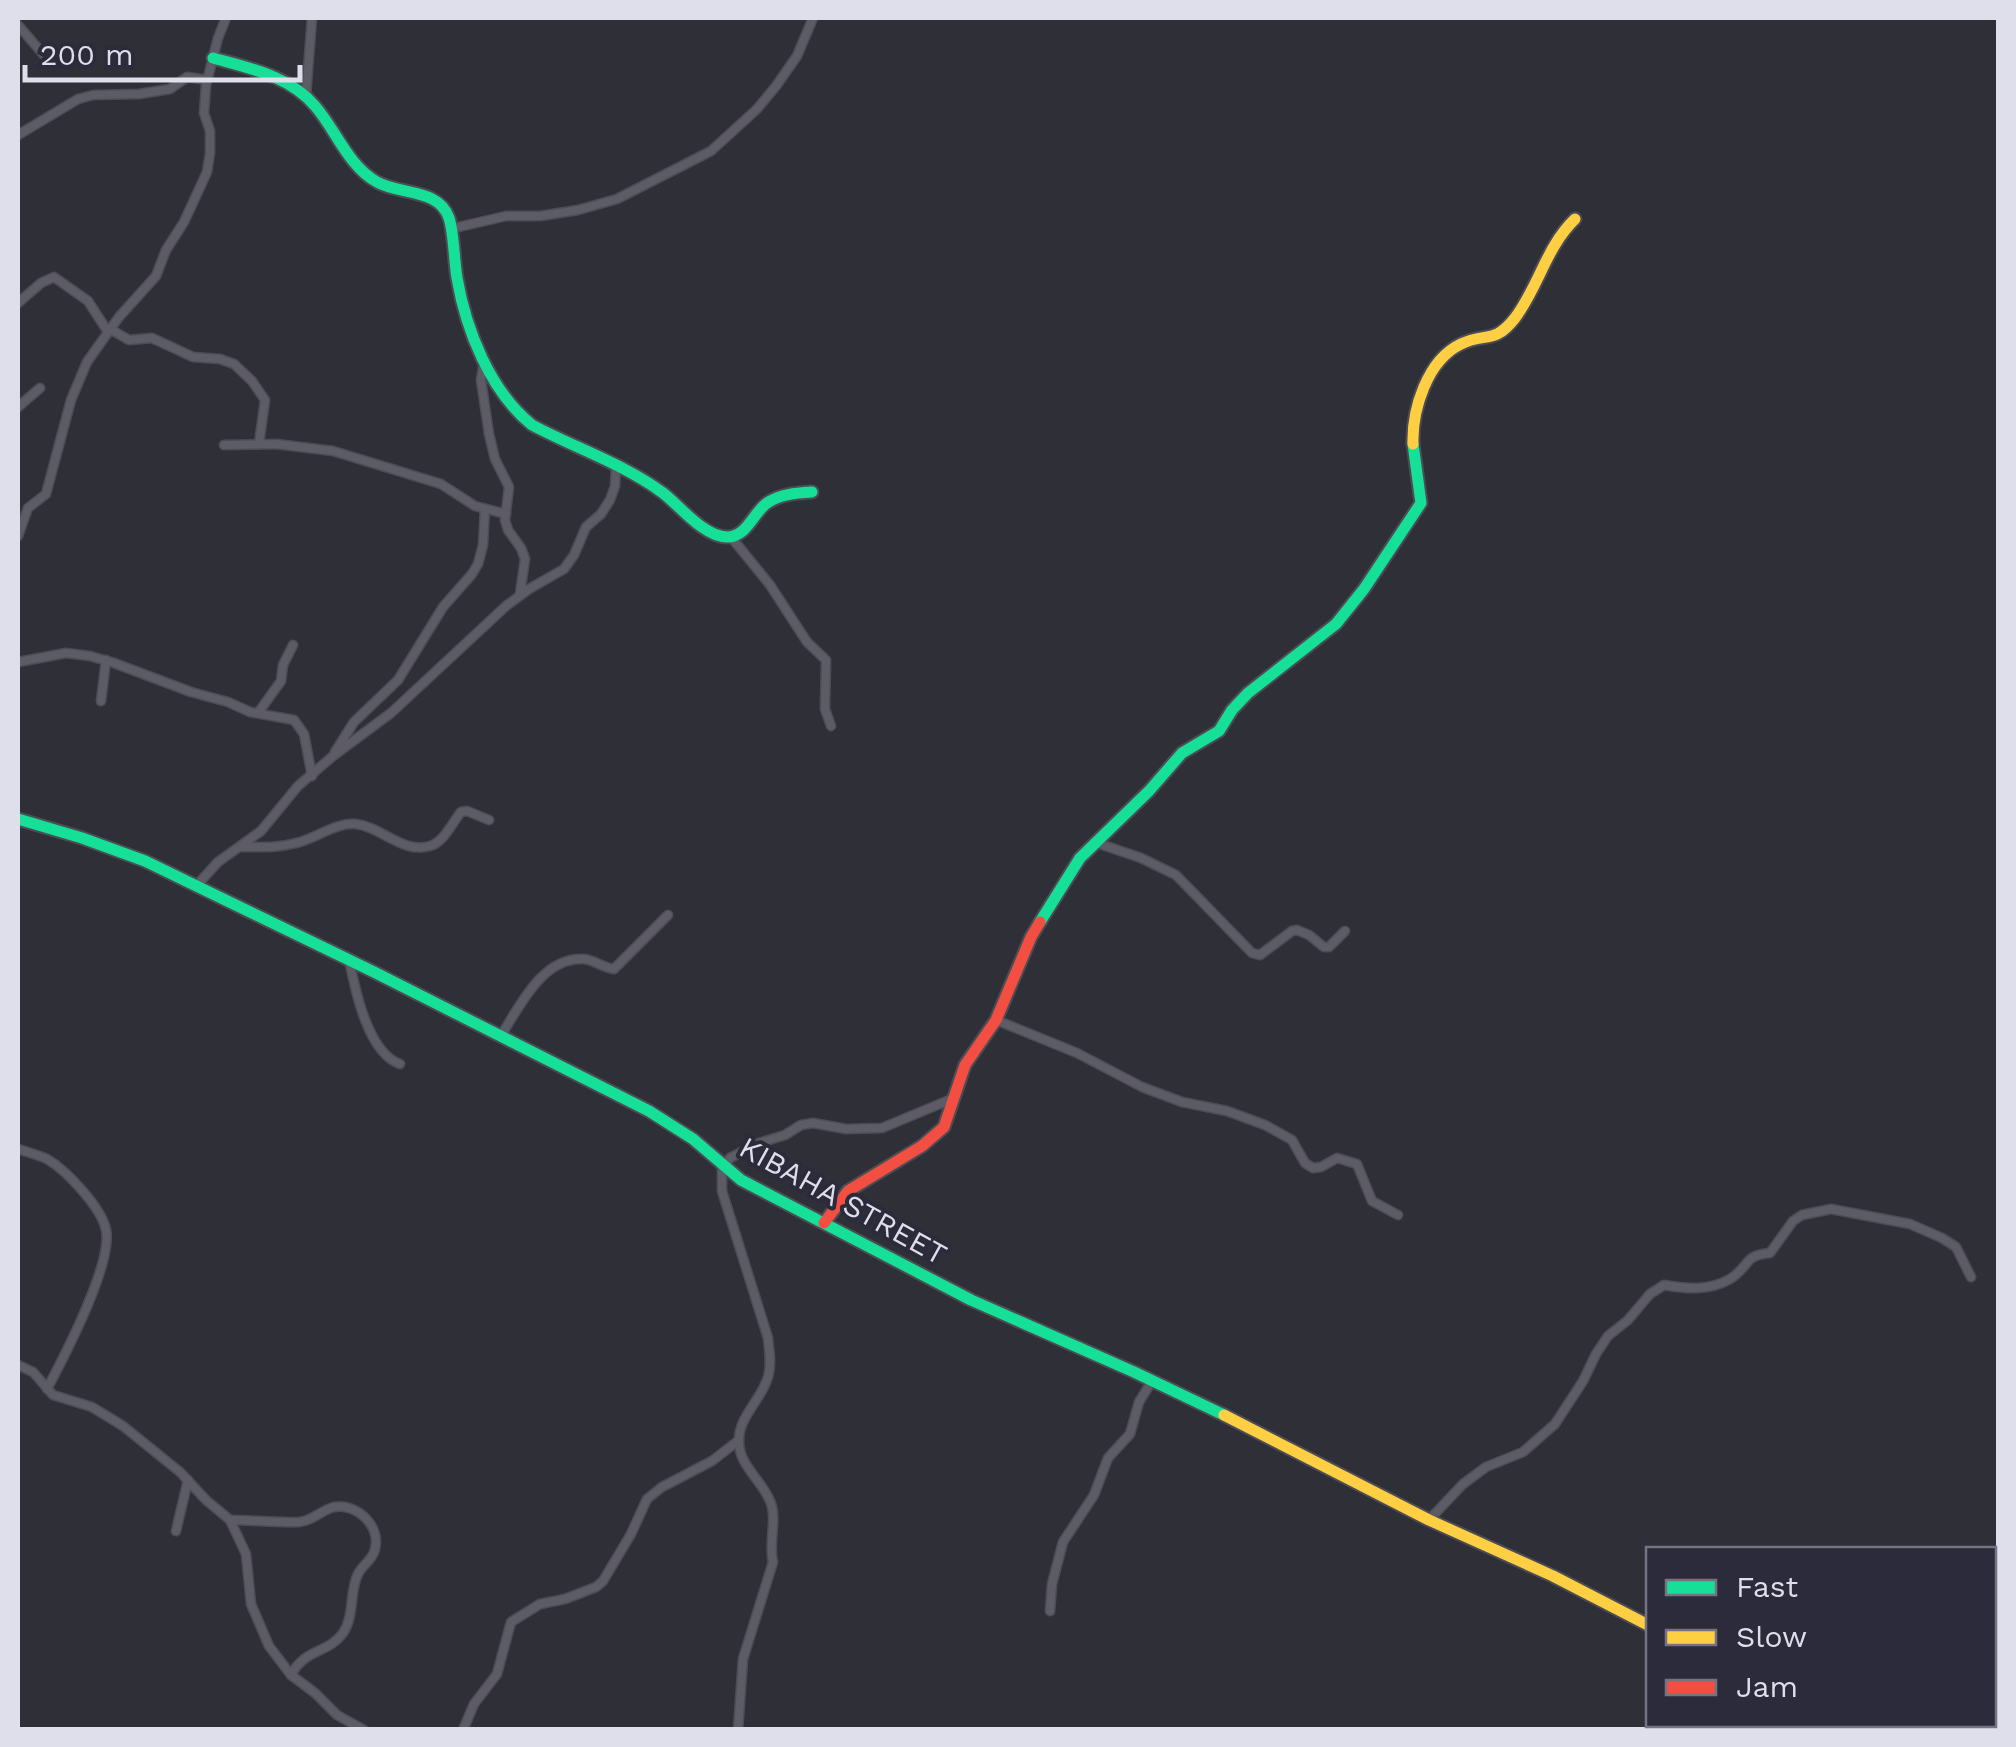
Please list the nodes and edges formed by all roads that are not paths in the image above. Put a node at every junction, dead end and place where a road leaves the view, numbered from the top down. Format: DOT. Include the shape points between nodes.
graph roads {
  1 [pos="226,18"];
  2 [pos="312,18"];
  3 [pos="812,18"];
  4 [pos="18,25"];
  5 [pos="213,58"];
  6 [pos="50,61"];
  7 [pos="207,80"];
  8 [pos="306,96"];
  9 [pos="18,136"];
  10 [pos="1575,219"];
  11 [pos="450,229"];
  12 [pos="18,303"];
  13 [pos="109,330"];
  14 [pos="484,362"];
  15 [pos="40,388"];
  16 [pos="18,407"];
  17 [pos="259,444"];
  18 [pos="224,445"];
  19 [pos="616,467"];
  20 [pos="812,492"];
  21 [pos="484,509"];
  22 [pos="506,514"];
  23 [pos="18,536"];
  24 [pos="731,537"];
  25 [pos="520,594"];
  26 [pos="293,645"];
  27 [pos="106,660"];
  28 [pos="18,662"];
  29 [pos="101,702"];
  30 [pos="258,713"];
  31 [pos="831,726"];
  32 [pos="333,756"];
  33 [pos="312,776"];
  34 [pos="18,819"];
  35 [pos="488,820"];
  36 [pos="1094,842"];
  37 [pos="241,847"];
  38 [pos="198,885"];
  39 [pos="668,915"];
  40 [pos="1345,931"];
  41 [pos="348,959"];
  42 [pos="996,1020"];
  43 [pos="500,1037"];
  44 [pos="400,1064"];
  45 [pos="954,1098"];
  46 [pos="18,1149"];
  47 [pos="724,1166"];
  48 [pos="1398,1215"];
  49 [pos="824,1223"];
  50 [pos="1971,1277"];
  51 [pos="18,1365"];
  52 [pos="1152,1381"];
  53 [pos="47,1389"];
  54 [pos="738,1440"];
  55 [pos="188,1480"];
  56 [pos="230,1520"];
  57 [pos="1429,1520"];
  58 [pos="176,1530"];
  59 [pos="1050,1610"];
  60 [pos="1646,1624"];
  61 [pos="290,1675"];
  62 [pos="364,1730"];
  63 [pos="463,1730"];
  64 [pos="738,1730"];
  1 -- 5 [label="street"];
  2 -- 8 [label="street"];
  3 -- 11 [label="street" via="776,86 711,151 618,199"];
  4 -- 6 [label="street"];
  5 -- 7 [label="street"];
  5 -- 8 [label="street" via="270,75"];
  7 -- 9 [label="street" via="187,77 170,90 78,99"];
  7 -- 13 [label="street" via="206,172 156,276"];
  8 -- 11 [label="street" via="367,175 431,197 444,207"];
  10 -- 36 [label="street" via="1553,244 1505,329 1457,346 1431,377 1413,430 1421,503 1348,611 1248,693 1219,731 1182,752"];
  11 -- 14 [label="street" via="462,308"];
  12 -- 13 [label="street" via="54,277 88,301"];
  13 -- 17 [label="street" via="234,364 264,400"];
  13 -- 23 [label="street" via="76,385 46,494 28,508"];
  14 -- 19 [label="street" via="517,414"];
  14 -- 22 [label="street" via="489,434 509,487"];
  15 -- 16 [label="street"];
  17 -- 18 [label="street"];
  17 -- 21 [label="street" via="333,451 440,484"];
  19 -- 24 [label="street" via="644,480 707,529"];
  19 -- 25 [label="street" via="610,500 586,527 570,562"];
  20 -- 24 [label="street" via="770,501"];
  21 -- 22 [label="street"];
  21 -- 32 [label="street" via="483,545 472,574 398,680 354,722"];
  22 -- 25 [label="street" via="524,559"];
  24 -- 31 [label="street" via="826,660"];
  25 -- 32 [label="street"];
  26 -- 30 [label="street" via="281,681"];
  27 -- 28 [label="street" via="66,653"];
  27 -- 29 [label="street"];
  27 -- 30 [label="street"];
  30 -- 33 [label="street" via="300,725"];
  32 -- 33 [label="street"];
  33 -- 37 [label="street"];
  34 -- 38 [label="street, KIBAHA STREET"];
  35 -- 37 [label="street" via="461,812 428,847 393,842 354,824 298,843"];
  36 -- 40 [label="street" via="1176,875 1252,953 1260,955 1292,932 1329,947"];
  36 -- 42 [label="street" via="1045,912"];
  37 -- 38 [label="street"];
  38 -- 41 [label="street, KIBAHA STREET"];
  39 -- 43 [label="street" via="614,969 584,959 549,970"];
  41 -- 43 [label="street, KIBAHA STREET"];
  41 -- 44 [label="street" via="370,1029 387,1058"];
  42 -- 45 [label="street" via="972,1052"];
  42 -- 48 [label="street" via="1182,1102 1265,1125 1292,1140 1313,1168 1337,1158 1357,1164 1372,1201"];
  43 -- 47 [label="street, KIBAHA STREET" via="649,1110"];
  45 -- 47 [label="street" via="882,1128 804,1124 742,1150"];
  45 -- 49 [label="street" via="940,1133 848,1191"];
  46 -- 53 [label="street" via="63,1172 107,1231 80,1324"];
  47 -- 49 [label="street, KIBAHA STREET"];
  47 -- 54 [label="street" via="722,1191 770,1355 768,1378"];
  49 -- 52 [label="street, KIBAHA STREET" via="971,1300"];
  50 -- 57 [label="street" via="1956,1247 1910,1224 1831,1209 1802,1215 1770,1252 1753,1256 1730,1279 1688,1290 1664,1286 1650,1294 1608,1336 1555,1424 1522,1452 1463,1484"];
  51 -- 53 [label="street"];
  52 -- 57 [label="street, KIBAHA STREET"];
  52 -- 59 [label="street" via="1130,1434 1108,1458 1094,1496 1063,1542"];
  53 -- 55 [label="street" via="110,1417"];
  54 -- 63 [label="street" via="647,1499 596,1587 540,1604 511,1622 497,1674"];
  54 -- 64 [label="street" via="744,1463 772,1505 772,1566 743,1659"];
  55 -- 56 [label="street"];
  55 -- 58 [label="street"];
  56 -- 61 [label="street" via="246,1554 254,1613"];
  56 -- 61 [label="street" via="308,1521 340,1507 362,1514 376,1537 375,1553 357,1575 342,1635 301,1660"];
  57 -- 60 [label="street, KIBAHA STREET"];
  61 -- 62 [label="street"];
}
